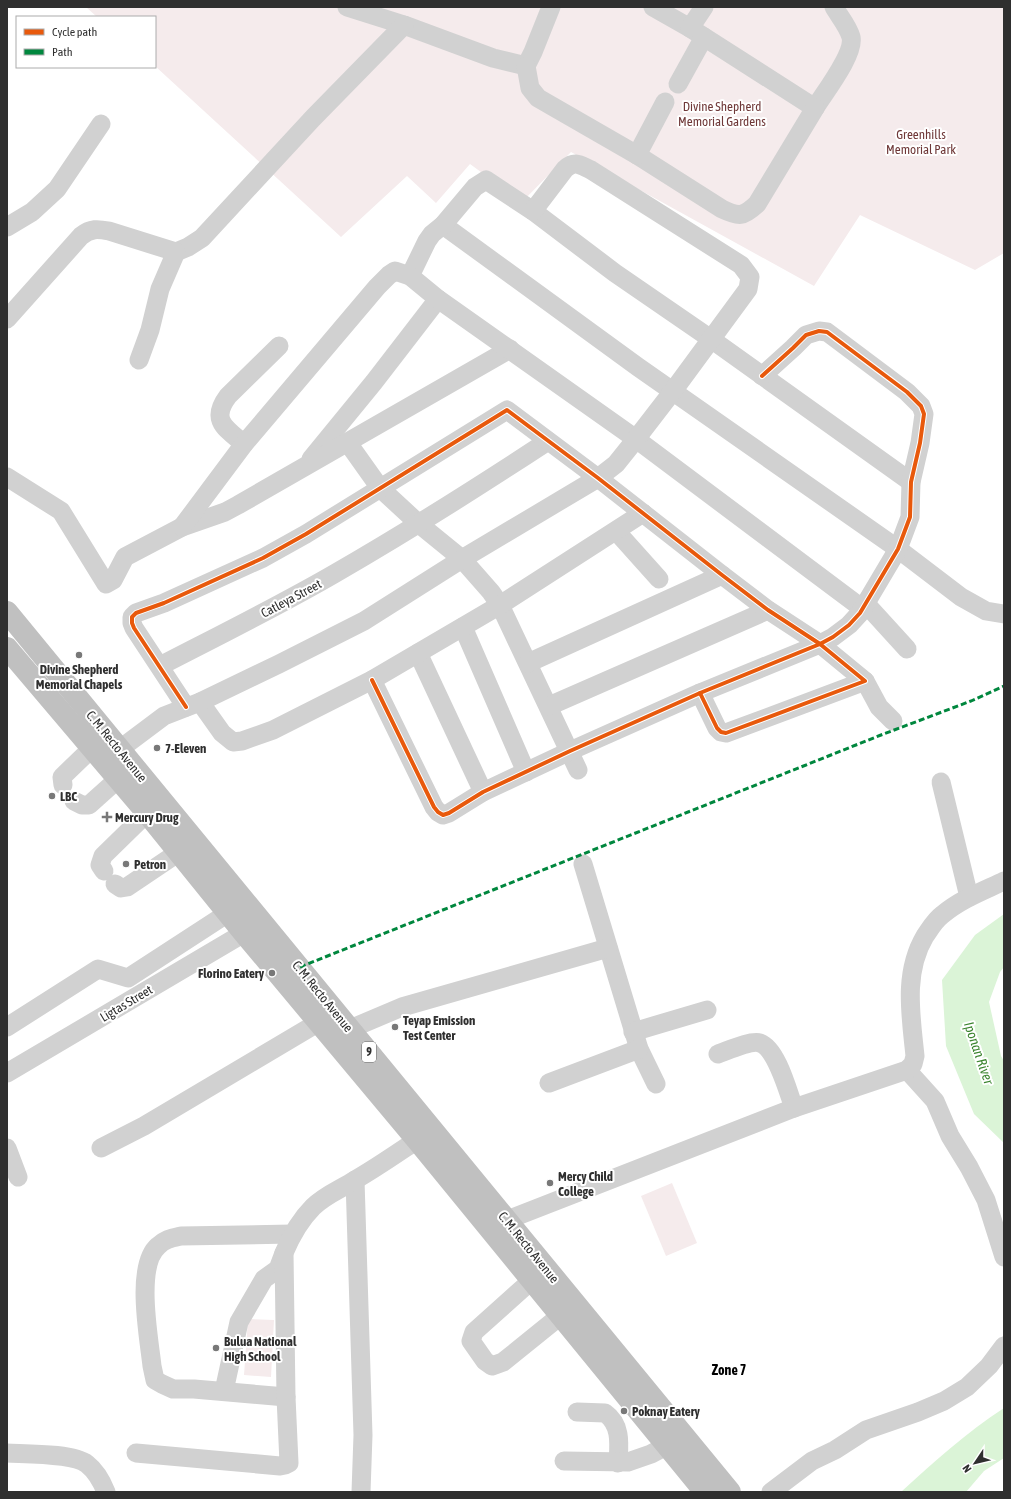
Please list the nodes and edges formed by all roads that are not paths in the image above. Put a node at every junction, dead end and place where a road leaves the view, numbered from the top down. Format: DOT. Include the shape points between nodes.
graph roads {
  1 [pos="347,7"];
  2 [pos="551,7"];
  3 [pos="653,7"];
  4 [pos="704,7"];
  5 [pos="834,7"];
  6 [pos="404,24"];
  7 [pos="697,33"];
  8 [pos="526,66"];
  9 [pos="678,84"];
  10 [pos="665,102"];
  11 [pos="815,108"];
  12 [pos="101,124"];
  13 [pos="637,155"];
  14 [pos="533,211"];
  15 [pos="443,225"];
  16 [pos="7,227"];
  17 [pos="176,252"];
  18 [pos="410,276"];
  19 [pos="438,299"];
  20 [pos="7,319"];
  21 [pos="711,339"];
  22 [pos="279,346"];
  23 [pos="510,349"];
  24 [pos="139,360"];
  25 [pos="762,376"];
  26 [pos="673,391"];
  27 [pos="636,439"];
  28 [pos="548,441"];
  29 [pos="348,443"];
  30 [pos="244,444"];
  31 [pos="304,468"];
  32 [pos="7,477"];
  33 [pos="598,478"];
  34 [pos="911,482"];
  35 [pos="380,488"];
  36 [pos="643,513"];
  37 [pos="419,524"];
  38 [pos="182,527"];
  39 [pos="616,531"];
  40 [pos="898,549"];
  41 [pos="462,559"];
  42 [pos="722,575"];
  43 [pos="659,579"];
  44 [pos="500,605"];
  45 [pos="864,606"];
  46 [pos="768,610"];
  47 [pos="7,612"];
  48 [pos="1004,614"];
  49 [pos="463,627"];
  50 [pos="820,644"];
  51 [pos="7,648"];
  52 [pos="907,649"];
  53 [pos="418,653"];
  54 [pos="528,663"];
  55 [pos="160,666"];
  56 [pos="372,680"];
  57 [pos="865,681"];
  58 [pos="700,693"];
  59 [pos="193,705"];
  60 [pos="549,706"];
  61 [pos="893,721"];
  62 [pos="92,748"];
  63 [pos="570,751"];
  64 [pos="123,753"];
  65 [pos="578,770"];
  66 [pos="526,772"];
  67 [pos="118,779"];
  68 [pos="940,782"];
  69 [pos="63,785"];
  70 [pos="483,792"];
  71 [pos="74,801"];
  72 [pos="147,813"];
  73 [pos="179,852"];
  74 [pos="583,864"];
  75 [pos="1004,881"];
  76 [pos="970,896"];
  77 [pos="228,913"];
  78 [pos="253,927"];
  79 [pos="608,948"];
  80 [pos="707,1010"];
  81 [pos="319,1022"];
  82 [pos="7,1027"];
  83 [pos="350,1028"];
  84 [pos="636,1041"];
  85 [pos="718,1054"];
  86 [pos="907,1070"];
  87 [pos="7,1074"];
  88 [pos="548,1082"];
  89 [pos="656,1084"];
  90 [pos="794,1108"];
  91 [pos="417,1140"];
  92 [pos="7,1148"];
  93 [pos="101,1148"];
  94 [pos="18,1177"];
  95 [pos="355,1180"];
  96 [pos="508,1220"];
  97 [pos="292,1234"];
  98 [pos="284,1253"];
  99 [pos="1004,1257"];
  100 [pos="532,1281"];
  101 [pos="560,1316"];
  102 [pos="1004,1346"];
  103 [pos="224,1391"];
  104 [pos="286,1397"];
  105 [pos="577,1412"];
  106 [pos="666,1446"];
  107 [pos="7,1453"];
  108 [pos="136,1453"];
  109 [pos="564,1461"];
  110 [pos="618,1463"];
  111 [pos="701,1485"];
  112 [pos="106,1492"];
  113 [pos="362,1492"];
  114 [pos="730,1492"];
  115 [pos="771,1492"];
  1 -- 6 [label="street"];
  2 -- 8 [label="street"];
  3 -- 7 [label="street"];
  4 -- 7 [label="street"];
  5 -- 11 [label="street" via="849,32 851,49"];
  6 -- 8 [label="street" via="493,58"];
  6 -- 17 [label="street" via="202,238"];
  7 -- 9 [label="street" via="686,71"];
  7 -- 11 [label="street"];
  8 -- 13 [label="street" via="530,88 538,98"];
  10 -- 13 [label="street"];
  11 -- 13 [label="street" via="757,204 743,214 735,215 722,209"];
  12 -- 16 [label="street" via="57,189 32,212"];
  14 -- 15 [label="street" via="486,180 475,187"];
  14 -- 21 [label="street" via="615,273"];
  14 -- 21 [label="street" via="565,169 576,163 741,265 750,277 748,289"];
  15 -- 18 [label="street" via="427,241"];
  15 -- 26 [label="street"];
  17 -- 20 [label="street" via="109,231 99,229 87,232"];
  17 -- 24 [label="street" via="160,289 150,330"];
  18 -- 19 [label="street"];
  18 -- 30 [label="street" via="395,271 389,275"];
  19 -- 23 [label="street"];
  19 -- 31 [label="street"];
  21 -- 25 [label="street"];
  21 -- 26 [label="street"];
  22 -- 30 [label="street" via="228,396 219,411 224,424"];
  23 -- 27 [label="street"];
  23 -- 29 [label="street"];
  25 -- 34 [label="street"];
  25 -- 34 [label="street" via="806,335 822,331 832,336 907,392 920,406 924,414 923,423"];
  26 -- 27 [label="street"];
  26 -- 40 [label="street"];
  27 -- 33 [label="street" via="616,464"];
  27 -- 45 [label="street"];
  28 -- 33 [label="street"];
  28 -- 35 [label="street" via="507,410"];
  28 -- 37 [label="street, Catleya Street"];
  29 -- 31 [label="street"];
  29 -- 35 [label="street"];
  30 -- 38 [label="street"];
  31 -- 38 [label="street" via="225,512"];
  32 -- 38 [label="street" via="61,512 106,584 113,580 125,557"];
  33 -- 36 [label="street"];
  33 -- 41 [label="street"];
  34 -- 40 [label="street" via="910,517"];
  35 -- 37 [label="street"];
  35 -- 55 [label="street" via="263,558 136,613 132,617 132,624"];
  36 -- 39 [label="street"];
  36 -- 42 [label="street"];
  37 -- 41 [label="street"];
  37 -- 55 [label="street, Catleya Street" via="298,595"];
  39 -- 43 [label="street"];
  39 -- 44 [label="street"];
  40 -- 45 [label="street"];
  40 -- 48 [label="street" via="961,597 986,612"];
  41 -- 44 [label="street"];
  41 -- 59 [label="street" via="344,632"];
  42 -- 46 [label="street"];
  42 -- 54 [label="street"];
  44 -- 49 [label="street"];
  44 -- 54 [label="street"];
  45 -- 50 [label="street" via="849,625"];
  45 -- 52 [label="street"];
  46 -- 50 [label="street"];
  46 -- 60 [label="street"];
  47 -- 64 [label="highway, C. M. Recto Avenue / 9"];
  49 -- 53 [label="street"];
  49 -- 66 [label="street"];
  50 -- 57 [label="street"];
  50 -- 58 [label="street"];
  51 -- 62 [label="highway, C. M. Recto Avenue / 9"];
  53 -- 56 [label="street"];
  53 -- 70 [label="street"];
  54 -- 60 [label="street"];
  55 -- 59 [label="street"];
  56 -- 59 [label="street" via="273,730 237,742 227,738"];
  56 -- 70 [label="street" via="438,812 444,815 449,813"];
  57 -- 58 [label="street" via="726,733 717,728"];
  57 -- 61 [label="street" via="879,707"];
  58 -- 63 [label="street"];
  59 -- 64 [label="street" via="170,724"];
  60 -- 63 [label="street"];
  62 -- 67 [label="highway, C. M. Recto Avenue / 9"];
  62 -- 69 [label="street" via="62,777"];
  63 -- 65 [label="street"];
  63 -- 66 [label="street"];
  64 -- 78 [label="highway, C. M. Recto Avenue / 9"];
  66 -- 70 [label="street"];
  67 -- 71 [label="street" via="89,805"];
  67 -- 72 [label="highway, C. M. Recto Avenue / 9"];
  68 -- 76 [label="street"];
  72 -- 73 [label="highway, C. M. Recto Avenue / 9"];
  72 -- 73 [label="street" via="103,856 100,865 109,877 121,888 127,887"];
  73 -- 77 [label="highway, C. M. Recto Avenue / 9"];
  74 -- 79 [label="street"];
  75 -- 76 [label="street"];
  76 -- 86 [label="street" via="938,920 921,943 915,958 910,996 915,1056 913,1064"];
  77 -- 78 [label="highway, C. M. Recto Avenue / 9"];
  77 -- 82 [label="street" via="128,978 98,969"];
  78 -- 81 [label="highway, C. M. Recto Avenue / 9"];
  78 -- 83 [label="highway, C. M. Recto Avenue / 9"];
  78 -- 87 [label="street, Ligtas Street"];
  79 -- 83 [label="street" via="402,1007"];
  79 -- 84 [label="street"];
  80 -- 84 [label="street"];
  81 -- 91 [label="highway, C. M. Recto Avenue / 9"];
  81 -- 93 [label="street" via="144,1126"];
  83 -- 96 [label="highway, C. M. Recto Avenue / 9"];
  84 -- 88 [label="street"];
  84 -- 89 [label="street"];
  85 -- 90 [label="street" via="760,1043 772,1054 784,1078"];
  86 -- 90 [label="street"];
  86 -- 99 [label="street" via="935,1101 950,1136 973,1174 986,1200"];
  90 -- 96 [label="street"];
  91 -- 95 [label="street"];
  91 -- 100 [label="highway, C. M. Recto Avenue / 9"];
  92 -- 94 [label="street"];
  95 -- 97 [label="street" via="314,1206"];
  95 -- 113 [label="street" via="363,1435"];
  96 -- 111 [label="highway, C. M. Recto Avenue / 9"];
  97 -- 98 [label="street"];
  97 -- 103 [label="street" via="181,1236 166,1240 152,1253 145,1280 155,1380 173,1389"];
  98 -- 103 [label="street" via="278,1269 264,1279 239,1322"];
  98 -- 104 [label="street"];
  100 -- 101 [label="highway, C. M. Recto Avenue / 9"];
  100 -- 101 [label="street" via="474,1332 471,1341 485,1361 492,1366 502,1362"];
  101 -- 106 [label="highway, C. M. Recto Avenue / 9"];
  102 -- 115 [label="street" via="989,1366 967,1387 944,1401 866,1430 812,1461"];
  103 -- 104 [label="street"];
  104 -- 108 [label="street" via="289,1463 285,1465"];
  105 -- 110 [label="street" via="605,1414 614,1422 619,1435"];
  106 -- 110 [label="street" via="638,1459"];
  106 -- 111 [label="highway, C. M. Recto Avenue / 9"];
  107 -- 112 [label="street" via="70,1457 86,1463 98,1475"];
  109 -- 110 [label="street"];
  111 -- 114 [label="highway, C. M. Recto Avenue / 9"];
}
